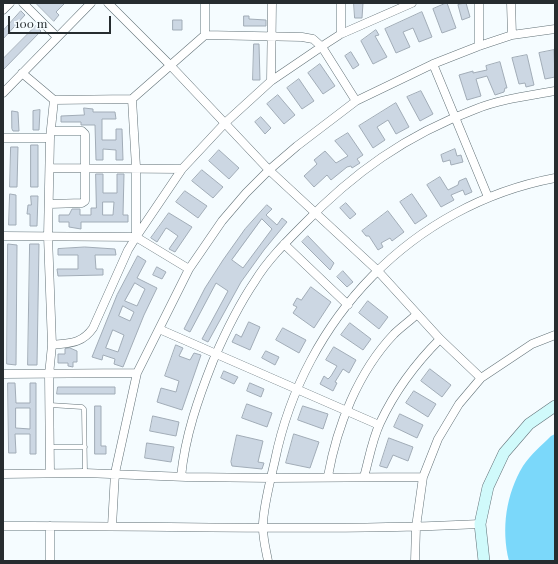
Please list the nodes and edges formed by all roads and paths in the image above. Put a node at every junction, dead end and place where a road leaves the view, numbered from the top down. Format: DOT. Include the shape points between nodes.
graph roads {
  1 [pos="10,3"];
  2 [pos="23,3"];
  3 [pos="91,3"];
  4 [pos="108,3"];
  5 [pos="205,3"];
  6 [pos="272,3"];
  7 [pos="341,3"];
  8 [pos="412,3"];
  9 [pos="479,3"];
  10 [pos="512,3"];
  11 [pos="391,7"];
  12 [pos="3,10"];
  13 [pos="555,29"];
  14 [pos="341,34"];
  15 [pos="205,35"];
  16 [pos="512,35"];
  17 [pos="57,37"];
  18 [pos="272,37"];
  19 [pos="322,46"];
  20 [pos="478,46"];
  21 [pos="433,64"];
  22 [pos="170,65"];
  23 [pos="22,73"];
  24 [pos="271,81"];
  25 [pos="555,91"];
  26 [pos="3,93"];
  27 [pos="132,99"];
  28 [pos="54,100"];
  29 [pos="356,101"];
  30 [pos="455,118"];
  31 [pos="225,124"];
  32 [pos="51,135"];
  33 [pos="3,138"];
  34 [pos="136,167"];
  35 [pos="50,168"];
  36 [pos="85,168"];
  37 [pos="182,169"];
  38 [pos="269,170"];
  39 [pos="555,178"];
  40 [pos="488,197"];
  41 [pos="50,204"];
  42 [pos="315,212"];
  43 [pos="3,236"];
  44 [pos="48,236"];
  45 [pos="136,237"];
  46 [pos="284,244"];
  47 [pos="189,269"];
  48 [pos="377,270"];
  49 [pos="348,305"];
  50 [pos="417,314"];
  51 [pos="158,329"];
  52 [pos="555,335"];
  53 [pos="440,339"];
  54 [pos="52,345"];
  55 [pos="216,354"];
  56 [pos="137,373"];
  57 [pos="3,374"];
  58 [pos="49,375"];
  59 [pos="481,378"];
  60 [pos="296,389"];
  61 [pos="50,405"];
  62 [pos="555,406"];
  63 [pos="348,410"];
  64 [pos="379,425"];
  65 [pos="85,447"];
  66 [pos="50,448"];
  67 [pos="50,473"];
  68 [pos="85,473"];
  69 [pos="115,473"];
  70 [pos="3,474"];
  71 [pos="328,476"];
  72 [pos="181,477"];
  73 [pos="364,477"];
  74 [pos="423,477"];
  75 [pos="271,478"];
  76 [pos="480,524"];
  77 [pos="3,526"];
  78 [pos="50,526"];
  79 [pos="112,526"];
  80 [pos="416,527"];
  81 [pos="263,528"];
  82 [pos="50,561"];
  83 [pos="268,561"];
  84 [pos="415,561"];
  85 [pos="484,561"];
  1 -- 12 [label="street"];
  2 -- 17 [label="street"];
  3 -- 17 [label="street"];
  4 -- 22 [label="street"];
  5 -- 15 [label="street"];
  6 -- 18 [label="street"];
  7 -- 14 [label="street"];
  8 -- 11 [label="street"];
  9 -- 20 [label="street"];
  10 -- 16 [label="street"];
  11 -- 14 [label="street"];
  13 -- 16 [label="street"];
  14 -- 19 [label="street"];
  15 -- 18 [label="street"];
  15 -- 22 [label="street"];
  16 -- 20 [label="street"];
  17 -- 23 [label="street"];
  18 -- 19 [label="street" via="310,38"];
  18 -- 24 [label="street"];
  19 -- 24 [label="street"];
  19 -- 29 [label="street"];
  20 -- 21 [label="street"];
  21 -- 29 [label="street"];
  21 -- 30 [label="street"];
  22 -- 27 [label="street"];
  22 -- 31 [label="street"];
  23 -- 26 [label="street"];
  23 -- 28 [label="street"];
  24 -- 31 [label="street"];
  25 -- 30 [label="street" via="492,103"];
  27 -- 28 [label="street"];
  27 -- 34 [label="street"];
  28 -- 32 [label="street"];
  29 -- 38 [label="street"];
  30 -- 40 [label="street"];
  30 -- 42 [label="street" via="430,128 375,161"];
  31 -- 37 [label="street"];
  31 -- 38 [label="street"];
  32 -- 33 [label="street"];
  32 -- 35 [label="street"];
  32 -- 36 [label="street" via="84,132"];
  34 -- 36 [label="street"];
  34 -- 37 [label="street"];
  34 -- 45 [label="street"];
  35 -- 36 [label="street"];
  35 -- 41 [label="street"];
  36 -- 41 [label="street" via="84,203"];
  37 -- 45 [label="street"];
  38 -- 42 [label="street"];
  38 -- 47 [label="street" via="222,221"];
  39 -- 40 [label="street" via="513,187"];
  40 -- 48 [label="street" via="459,210 418,236"];
  41 -- 44 [label="street"];
  42 -- 46 [label="street"];
  42 -- 48 [label="street"];
  43 -- 44 [label="street"];
  44 -- 45 [label="street"];
  44 -- 54 [label="street"];
  45 -- 47 [label="street"];
  45 -- 54 [label="street" via="87,337 78,342"];
  46 -- 49 [label="street"];
  46 -- 55 [label="street" via="255,280 230,322"];
  47 -- 51 [label="street"];
  48 -- 49 [label="street"];
  48 -- 50 [label="street"];
  49 -- 60 [label="street" via="328,329"];
  50 -- 53 [label="street"];
  50 -- 63 [label="street" via="394,334 374,360"];
  51 -- 55 [label="street"];
  51 -- 56 [label="street"];
  52 -- 59 [label="street" via="532,344"];
  53 -- 59 [label="street"];
  53 -- 64 [label="street" via="407,375"];
  54 -- 58 [label="street"];
  55 -- 60 [label="street"];
  55 -- 72 [label="street" via="192,420"];
  56 -- 58 [label="street"];
  56 -- 69 [label="street"];
  57 -- 58 [label="street"];
  58 -- 61 [label="street"];
  59 -- 74 [label="street" via="459,404 438,439"];
  60 -- 63 [label="street"];
  60 -- 75 [label="street" via="280,433"];
  61 -- 65 [label="lane" via="84,408"];
  61 -- 66 [label="street"];
  62 -- 76 [label="street" via="529,424 504,453 488,487"];
  63 -- 64 [label="street"];
  63 -- 71 [label="street" via="337,437"];
  64 -- 73 [label="street"];
  65 -- 66 [label="lane"];
  65 -- 68 [label="lane"];
  66 -- 67 [label="street"];
  67 -- 68 [label="street"];
  67 -- 70 [label="street"];
  68 -- 69 [label="street"];
  69 -- 72 [label="street"];
  69 -- 79 [label="street"];
  71 -- 73 [label="street"];
  71 -- 75 [label="street"];
  72 -- 75 [label="street"];
  73 -- 74 [label="street"];
  74 -- 80 [label="street"];
  75 -- 81 [label="street"];
  76 -- 80 [label="street"];
  76 -- 85 [label="street"];
  77 -- 78 [label="street"];
  78 -- 79 [label="street"];
  78 -- 82 [label="street"];
  79 -- 81 [label="street"];
  80 -- 81 [label="street"];
  80 -- 84 [label="street"];
  81 -- 83 [label="street"];
}
